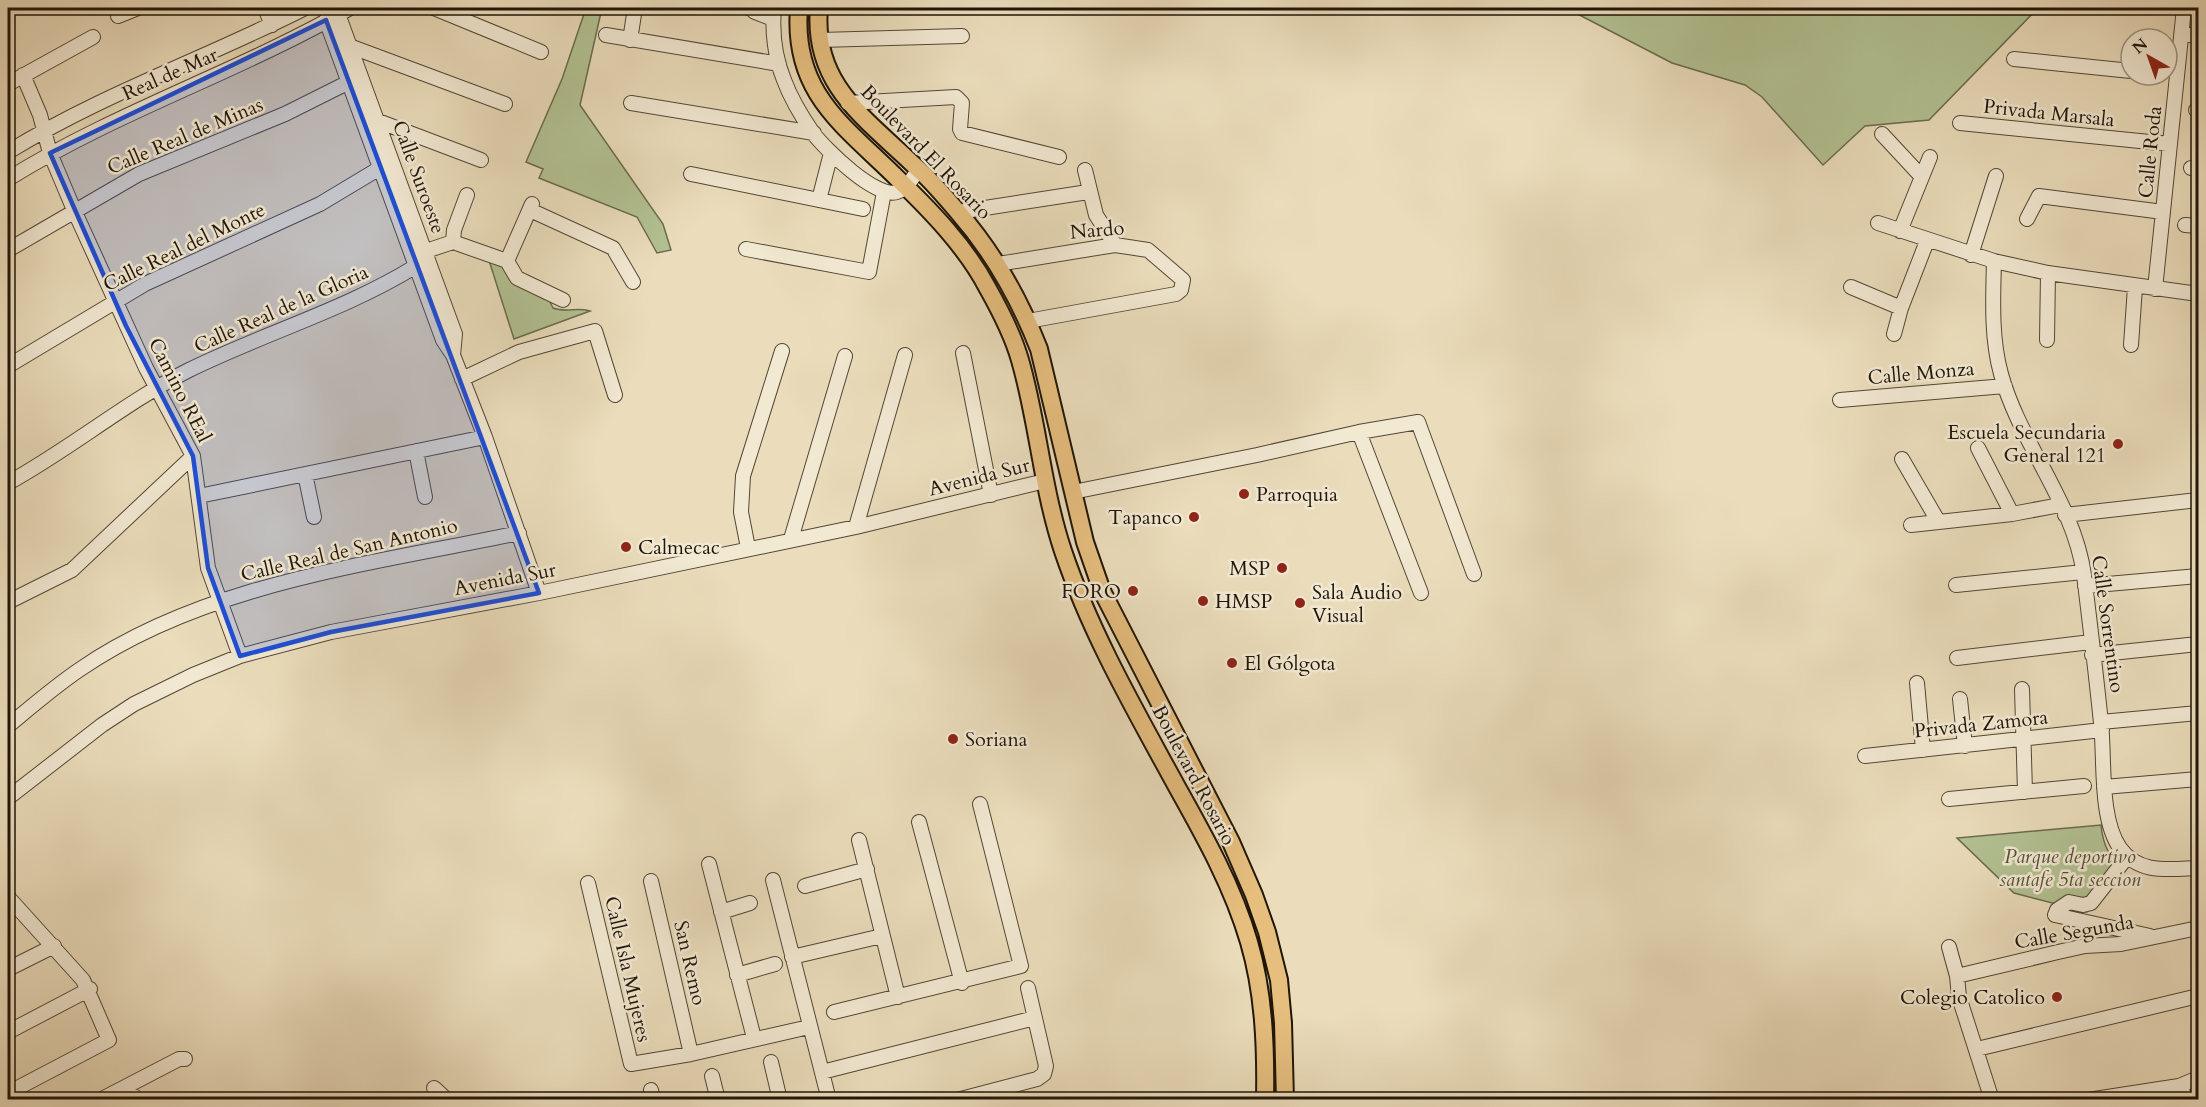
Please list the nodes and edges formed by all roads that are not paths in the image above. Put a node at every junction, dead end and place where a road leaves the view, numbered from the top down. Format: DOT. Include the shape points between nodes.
graph roads {
  1 [pos="138,8"];
  2 [pos="265,8"];
  3 [pos="305,8"];
  4 [pos="434,8"];
  5 [pos="635,8"];
  6 [pos="750,8"];
  7 [pos="799,8"];
  8 [pos="819,8"];
  9 [pos="2184,8"];
  10 [pos="774,13"];
  11 [pos="338,14"];
  12 [pos="118,16"];
  13 [pos="272,25"];
  14 [pos="2182,34"];
  15 [pos="606,35"];
  16 [pos="962,36"];
  17 [pos="2199,36"];
  18 [pos="93,37"];
  19 [pos="630,40"];
  20 [pos="820,40"];
  21 [pos="2179,46"];
  22 [pos="352,47"];
  23 [pos="542,52"];
  24 [pos="2014,59"];
  25 [pos="780,64"];
  26 [pos="2119,70"];
  27 [pos="23,75"];
  28 [pos="350,82"];
  29 [pos="8,84"];
  30 [pos="2172,87"];
  31 [pos="631,103"];
  32 [pos="848,103"];
  33 [pos="505,104"];
  34 [pos="378,121"];
  35 [pos="1960,123"];
  36 [pos="43,130"];
  37 [pos="814,134"];
  38 [pos="1882,134"];
  39 [pos="2170,144"];
  40 [pos="8,152"];
  41 [pos="50,153"];
  42 [pos="831,153"];
  43 [pos="1059,157"];
  44 [pos="1930,157"];
  45 [pos="481,160"];
  46 [pos="380,168"];
  47 [pos="919,169"];
  48 [pos="1085,170"];
  49 [pos="691,174"];
  50 [pos="1921,176"];
  51 [pos="1996,176"];
  52 [pos="8,179"];
  53 [pos="906,187"];
  54 [pos="884,192"];
  55 [pos="1088,192"];
  56 [pos="467,195"];
  57 [pos="819,200"];
  58 [pos="862,209"];
  59 [pos="74,210"];
  60 [pos="959,212"];
  61 [pos="2163,212"];
  62 [pos="2027,219"];
  63 [pos="1878,223"];
  64 [pos="1900,231"];
  65 [pos="1927,241"];
  66 [pos="453,242"];
  67 [pos="1115,245"];
  68 [pos="746,249"];
  69 [pos="8,250"];
  70 [pos="426,251"];
  71 [pos="1971,255"];
  72 [pos="507,261"];
  73 [pos="1994,261"];
  74 [pos="998,264"];
  75 [pos="416,266"];
  76 [pos="2048,273"];
  77 [pos="633,282"];
  78 [pos="1851,287"];
  79 [pos="2135,287"];
  80 [pos="2155,289"];
  81 [pos="2199,294"];
  82 [pos="116,300"];
  83 [pos="563,300"];
  84 [pos="1901,308"];
  85 [pos="1028,321"];
  86 [pos="1894,334"];
  87 [pos="2047,340"];
  88 [pos="2131,345"];
  89 [pos="782,351"];
  90 [pos="963,354"];
  91 [pos="905,355"];
  92 [pos="453,356"];
  93 [pos="845,356"];
  94 [pos="8,366"];
  95 [pos="462,378"];
  96 [pos="2005,386"];
  97 [pos="157,389"];
  98 [pos="615,395"];
  99 [pos="1840,400"];
  100 [pos="1359,432"];
  101 [pos="485,437"];
  102 [pos="1977,448"];
  103 [pos="416,452"];
  104 [pos="193,456"];
  105 [pos="1902,459"];
  106 [pos="305,474"];
  107 [pos="1045,481"];
  108 [pos="8,483"];
  109 [pos="1073,492"];
  110 [pos="991,495"];
  111 [pos="199,496"];
  112 [pos="425,497"];
  113 [pos="2199,500"];
  114 [pos="2063,510"];
  115 [pos="2012,514"];
  116 [pos="314,518"];
  117 [pos="1938,521"];
  118 [pos="1911,525"];
  119 [pos="856,527"];
  120 [pos="519,533"];
  121 [pos="791,539"];
  122 [pos="748,548"];
  123 [pos="1474,574"];
  124 [pos="2199,576"];
  125 [pos="2084,579"];
  126 [pos="1956,585"];
  127 [pos="1421,592"];
  128 [pos="539,593"];
  129 [pos="8,602"];
  130 [pos="219,602"];
  131 [pos="1108,603"];
  132 [pos="1086,611"];
  133 [pos="2199,644"];
  134 [pos="2091,649"];
  135 [pos="240,656"];
  136 [pos="1957,658"];
  137 [pos="1917,683"];
  138 [pos="2022,689"];
  139 [pos="1960,699"];
  140 [pos="2199,713"];
  141 [pos="8,726"];
  142 [pos="2101,726"];
  143 [pos="2024,739"];
  144 [pos="1965,746"];
  145 [pos="1923,750"];
  146 [pos="1865,756"];
  147 [pos="2199,779"];
  148 [pos="2084,786"];
  149 [pos="2104,787"];
  150 [pos="2025,792"];
  151 [pos="8,798"];
  152 [pos="1949,799"];
  153 [pos="980,804"];
  154 [pos="919,822"];
  155 [pos="859,840"];
  156 [pos="2127,857"];
  157 [pos="709,864"];
  158 [pos="2199,868"];
  159 [pos="867,869"];
  160 [pos="773,880"];
  161 [pos="651,881"];
  162 [pos="588,883"];
  163 [pos="805,886"];
  164 [pos="9,901"];
  165 [pos="750,903"];
  166 [pos="721,912"];
  167 [pos="2199,928"];
  168 [pos="882,936"];
  169 [pos="2153,937"];
  170 [pos="54,946"];
  171 [pos="1949,947"];
  172 [pos="792,957"];
  173 [pos="775,964"];
  174 [pos="8,969"];
  175 [pos="737,975"];
  176 [pos="1958,976"];
  177 [pos="962,983"];
  178 [pos="1028,988"];
  179 [pos="90,989"];
  180 [pos="2199,996"];
  181 [pos="898,997"];
  182 [pos="834,1012"];
  183 [pos="1035,1018"];
  184 [pos="1283,1023"];
  185 [pos="1263,1024"];
  186 [pos="809,1027"];
  187 [pos="8,1032"];
  188 [pos="754,1038"];
  189 [pos="1977,1049"];
  190 [pos="691,1054"];
  191 [pos="185,1059"];
  192 [pos="771,1062"];
  193 [pos="822,1072"];
  194 [pos="712,1077"];
  195 [pos="2199,1078"];
  196 [pos="2179,1086"];
  197 [pos="434,1088"];
  198 [pos="8,1093"];
  199 [pos="100,1100"];
  200 [pos="447,1100"];
  201 [pos="718,1100"];
  202 [pos="780,1100"];
  203 [pos="829,1100"];
  204 [pos="957,1100"];
  205 [pos="1265,1100"];
  206 [pos="1285,1100"];
  207 [pos="1992,1100"];
  208 [pos="2088,1100"];
  209 [pos="2187,1100"];
  1 -- 12 [label="street"];
  2 -- 13 [label="street"];
  3 -- 13 [label="street"];
  4 -- 23 [label="street"];
  5 -- 19 [label="street"];
  6 -- 10 [label="street"];
  7 -- 53 [label="main road, Boulevard El Rosario" via="803,54 817,94 847,133"];
  8 -- 20 [label="main road, Boulevard El Rosario"];
  9 -- 14 [label="street, Calle Roda"];
  10 -- 25 [label="street"];
  11 -- 22 [label="street, Calle Suroeste"];
  11 -- 28 [label="street, Calle Suroeste"];
  11 -- 41 [label="street, Real de Mar"];
  13 -- 36 [label="street"];
  14 -- 17 [label="street"];
  14 -- 21 [label="street, Calle Roda"];
  15 -- 19 [label="street"];
  16 -- 20 [label="street"];
  18 -- 27 [label="street"];
  19 -- 25 [label="street"];
  20 -- 32 [label="main road, Boulevard El Rosario" via="830,74"];
  22 -- 33 [label="street"];
  22 -- 34 [label="street, Calle Suroeste"];
  24 -- 26 [label="street"];
  25 -- 37 [label="street" via="796,106"];
  27 -- 29 [label="street"];
  27 -- 36 [label="street, Camino REal"];
  28 -- 46 [label="street, Calle Suroeste"];
  28 -- 59 [label="street, Calle Real de Minas" via="285,114 139,174"];
  30 -- 39 [label="street, Calle Roda"];
  31 -- 37 [label="street"];
  32 -- 43 [label="street" via="956,97 962,103 962,133"];
  32 -- 47 [label="main road, Boulevard El Rosario"];
  34 -- 45 [label="street"];
  34 -- 70 [label="street, Calle Suroeste"];
  35 -- 39 [label="street, Privada Marsala"];
  36 -- 40 [label="street"];
  36 -- 41 [label="street, Camino REal"];
  37 -- 42 [label="street"];
  38 -- 50 [label="street"];
  39 -- 61 [label="street, Calle Roda"];
  41 -- 52 [label="street, Real de Mar"];
  41 -- 59 [label="street, Camino REal"];
  42 -- 54 [label="street"];
  42 -- 57 [label="street"];
  44 -- 50 [label="street"];
  46 -- 75 [label="street, Calle Suroeste"];
  46 -- 82 [label="street, Calle Real del Monte" via="320,204 188,262"];
  47 -- 53 [label="street"];
  47 -- 60 [label="main road, Boulevard El Rosario"];
  48 -- 55 [label="street"];
  49 -- 57 [label="street"];
  50 -- 64 [label="street"];
  51 -- 71 [label="street"];
  53 -- 54 [label="street" via="895,193"];
  53 -- 107 [label="main road, Boulevard El Rosario" via="975,265 1008,329 1020,359"];
  54 -- 68 [label="street" via="869,272"];
  55 -- 60 [label="street"];
  55 -- 67 [label="street" via="1096,215"];
  56 -- 66 [label="street"];
  57 -- 58 [label="street"];
  59 -- 69 [label="street, Calle Real de Minas"];
  59 -- 82 [label="street, Camino REal"];
  60 -- 74 [label="main road, Boulevard El Rosario"];
  61 -- 62 [label="street" via="2039,196"];
  61 -- 80 [label="street, Calle Roda"];
  63 -- 64 [label="street"];
  64 -- 65 [label="street"];
  65 -- 71 [label="street"];
  65 -- 84 [label="street"];
  66 -- 70 [label="street"];
  66 -- 72 [label="street"];
  67 -- 74 [label="street, Nardo"];
  67 -- 85 [label="street, Nardo" via="1148,250 1181,276 1183,284 1176,294"];
  70 -- 92 [label="street, Calle Suroeste" via="455,334"];
  71 -- 73 [label="street"];
  72 -- 77 [label="street" via="531,207 613,248"];
  72 -- 83 [label="street" via="517,278"];
  73 -- 76 [label="street"];
  73 -- 96 [label="street, Calle Sorrentino" via="1996,352"];
  74 -- 85 [label="main road, Boulevard El Rosario"];
  75 -- 92 [label="street, Calle Suroeste" via="443,340"];
  75 -- 97 [label="street, Calle Real de la Gloria" via="380,287 224,354"];
  76 -- 79 [label="street"];
  76 -- 87 [label="street"];
  78 -- 84 [label="street"];
  79 -- 80 [label="street"];
  79 -- 88 [label="street"];
  80 -- 81 [label="street"];
  82 -- 94 [label="street, Calle Real del Monte"];
  82 -- 97 [label="street, Camino REal"];
  84 -- 86 [label="street"];
  85 -- 109 [label="main road, Boulevard El Rosario" via="1039,349"];
  89 -- 122 [label="street" via="743,476 741,512"];
  90 -- 110 [label="street"];
  91 -- 119 [label="street"];
  92 -- 95 [label="street, Calle Suroeste"];
  93 -- 121 [label="street"];
  95 -- 98 [label="street" via="519,352 595,331"];
  95 -- 101 [label="street, Calle Suroeste"];
  96 -- 99 [label="street, Calle Monza"];
  96 -- 114 [label="street, Calle Sorrentino"];
  97 -- 104 [label="street, Camino REal"];
  97 -- 108 [label="street, Calle Real de la Gloria"];
  100 -- 109 [label="street"];
  100 -- 123 [label="street" via="1418,422"];
  100 -- 127 [label="street"];
  101 -- 103 [label="street"];
  101 -- 120 [label="street, Calle Suroeste"];
  102 -- 115 [label="street"];
  103 -- 106 [label="street"];
  103 -- 112 [label="street"];
  104 -- 111 [label="street, Camino REal"];
  104 -- 129 [label="street" via="72,570"];
  105 -- 117 [label="street"];
  106 -- 111 [label="street"];
  106 -- 116 [label="street"];
  107 -- 110 [label="street, Avenida Sur"];
  107 -- 132 [label="main road, Boulevard Rosario" via="1063,549"];
  109 -- 131 [label="main road, Boulevard Rosario" via="1085,542"];
  110 -- 119 [label="street, Avenida Sur"];
  111 -- 130 [label="street, Camino REal" via="202,538"];
  113 -- 114 [label="street"];
  114 -- 115 [label="street"];
  114 -- 125 [label="street, Calle Sorrentino" via="2078,547"];
  115 -- 117 [label="street"];
  117 -- 118 [label="street"];
  119 -- 121 [label="street, Avenida Sur"];
  120 -- 128 [label="street, Calle Suroeste"];
  120 -- 130 [label="street, Calle Real de San Antonio" via="261,587"];
  121 -- 122 [label="street, Avenida Sur"];
  122 -- 128 [label="street, Avenida Sur"];
  124 -- 125 [label="street"];
  125 -- 126 [label="street"];
  125 -- 134 [label="street, Calle Sorrentino"];
  128 -- 135 [label="street, Avenida Sur" via="331,632"];
  130 -- 135 [label="street, Camino REal"];
  130 -- 141 [label="street, Calle Real de San Antonio" via="151,630 80,669"];
  131 -- 132 [label="main road"];
  131 -- 184 [label="main road, Boulevard Rosario" via="1254,895 1274,956"];
  132 -- 185 [label="main road, Boulevard Rosario" via="1238,908 1255,964"];
  133 -- 134 [label="street"];
  134 -- 136 [label="street"];
  134 -- 142 [label="street, Calle Sorrentino"];
  135 -- 151 [label="street, Avenida Sur" via="134,704 94,730"];
  137 -- 145 [label="street"];
  138 -- 143 [label="street"];
  139 -- 144 [label="street"];
  140 -- 142 [label="street, Privada Zamora"];
  142 -- 143 [label="street, Privada Zamora"];
  142 -- 149 [label="street, Calle Sorrentino"];
  143 -- 144 [label="street, Privada Zamora"];
  143 -- 150 [label="street"];
  144 -- 145 [label="street, Privada Zamora"];
  145 -- 146 [label="street, Privada Zamora"];
  147 -- 149 [label="street"];
  148 -- 150 [label="street"];
  149 -- 156 [label="street, Calle Sorrentino" via="2112,832"];
  150 -- 152 [label="street"];
  153 -- 177 [label="street" via="1021,966"];
  154 -- 177 [label="street"];
  155 -- 159 [label="street"];
  156 -- 158 [label="street" via="2146,868"];
  156 -- 169 [label="street" via="2091,903 2069,902 2055,915"];
  157 -- 166 [label="street"];
  159 -- 163 [label="street"];
  159 -- 168 [label="street"];
  160 -- 172 [label="street"];
  161 -- 190 [label="street, San Remo"];
  162 -- 190 [label="street, Calle Isla Mujeres" via="631,1064"];
  164 -- 170 [label="street"];
  165 -- 166 [label="street"];
  166 -- 175 [label="street"];
  167 -- 169 [label="street, Calle Segunda"];
  168 -- 172 [label="street"];
  168 -- 181 [label="street"];
  169 -- 176 [label="street, Calle Segunda" via="2085,946"];
  170 -- 174 [label="street"];
  170 -- 179 [label="street"];
  171 -- 176 [label="street"];
  172 -- 186 [label="street"];
  173 -- 175 [label="street"];
  175 -- 188 [label="street"];
  176 -- 189 [label="street" via="1959,998"];
  177 -- 181 [label="street"];
  178 -- 183 [label="street"];
  179 -- 187 [label="street"];
  179 -- 198 [label="street" via="109,1041"];
  180 -- 189 [label="street"];
  181 -- 182 [label="street"];
  183 -- 193 [label="street"];
  183 -- 204 [label="street" via="1046,1066 1044,1074"];
  184 -- 185 [label="main road"];
  184 -- 206 [label="main road, Boulevard Rosario"];
  185 -- 205 [label="main road, Boulevard Rosario"];
  186 -- 188 [label="street"];
  186 -- 193 [label="street"];
  188 -- 190 [label="street"];
  189 -- 207 [label="street"];
  191 -- 199 [label="street" via="143,1075"];
  192 -- 202 [label="street"];
  193 -- 203 [label="street"];
  194 -- 201 [label="street"];
  195 -- 196 [label="street"];
  196 -- 208 [label="street"];
  196 -- 209 [label="street"];
  197 -- 200 [label="street"];
}
